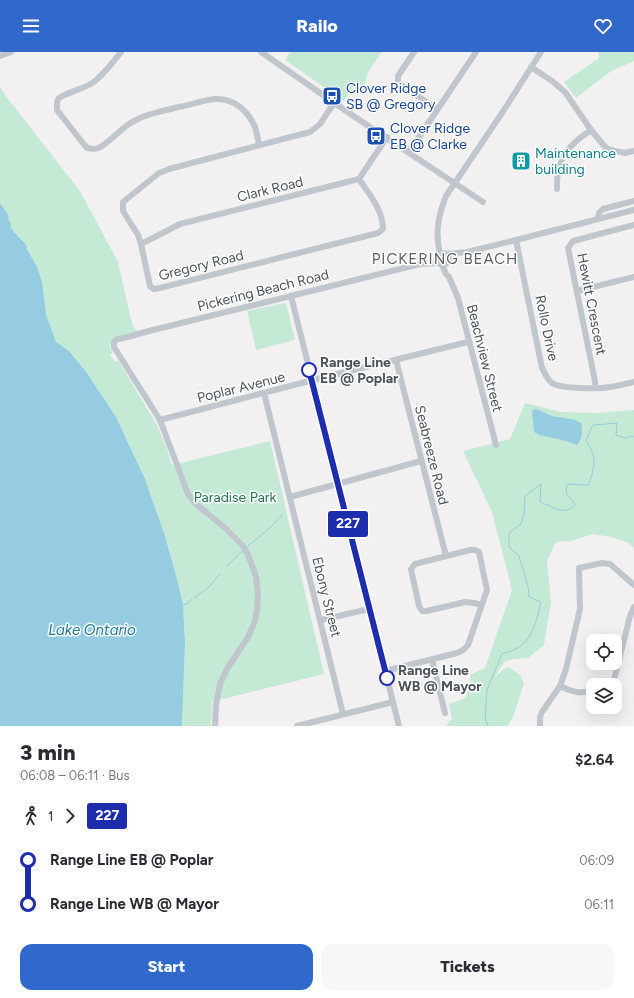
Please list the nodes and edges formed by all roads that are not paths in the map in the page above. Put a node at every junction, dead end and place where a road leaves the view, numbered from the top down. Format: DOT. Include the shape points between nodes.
graph roads {
  1 [pos="11,52"];
  2 [pos="121,52"];
  3 [pos="260,52"];
  4 [pos="414,52"];
  5 [pos="476,52"];
  6 [pos="541,52"];
  7 [pos="0,56"];
  8 [pos="531,67"];
  9 [pos="334,103"];
  10 [pos="437,109"];
  11 [pos="592,130"];
  12 [pos="387,137"];
  13 [pos="259,145"];
  14 [pos="634,151"];
  15 [pos="409,152"];
  16 [pos="360,179"];
  17 [pos="455,183"];
  18 [pos="557,189"];
  19 [pos="634,201"];
  20 [pos="483,202"];
  21 [pos="634,210"];
  22 [pos="598,219"];
  23 [pos="634,225"];
  24 [pos="516,240"];
  25 [pos="141,244"];
  26 [pos="443,258"];
  27 [pos="634,277"];
  28 [pos="577,291"];
  29 [pos="291,296"];
  30 [pos="468,342"];
  31 [pos="396,360"];
  32 [pos="312,381"];
  33 [pos="634,382"];
  34 [pos="595,388"];
  35 [pos="264,393"];
  36 [pos="160,420"];
  37 [pos="496,445"];
  38 [pos="421,461"];
  39 [pos="338,484"];
  40 [pos="290,497"];
  41 [pos="446,556"];
  42 [pos="634,584"];
  43 [pos="482,605"];
  44 [pos="634,607"];
  45 [pos="370,609"];
  46 [pos="320,620"];
  47 [pos="432,660"];
  48 [pos="385,671"];
  49 [pos="614,678"];
  50 [pos="560,686"];
  51 [pos="586,693"];
  52 [pos="393,702"];
  53 [pos="445,713"];
  54 [pos="343,714"];
  55 [pos="215,726"];
  56 [pos="296,726"];
  57 [pos="399,726"];
  58 [pos="540,726"];
  1 -- 7 [label="street"];
  2 -- 13 [label="street" via="91,84 59,98 57,110 86,147 99,148 129,124 144,117 215,99 236,104 251,118"];
  3 -- 9 [label="street"];
  4 -- 10 [label="street" via="398,76 398,83"];
  5 -- 10 [label="street"];
  6 -- 8 [label="street, Beachview Street"];
  8 -- 11 [label="street" via="565,92"];
  8 -- 17 [label="street, Beachview Street"];
  9 -- 12 [label="street"];
  9 -- 13 [label="street, Gregory Road" via="320,124 310,132"];
  10 -- 15 [label="street"];
  11 -- 14 [label="street" via="606,148 624,153"];
  11 -- 18 [label="street" via="570,146 562,159 556,179"];
  12 -- 15 [label="street"];
  12 -- 16 [label="street"];
  13 -- 25 [label="street, Gregory Road" via="169,168 150,179 123,202 123,211"];
  15 -- 17 [label="street"];
  16 -- 25 [label="street, Clark Road" via="180,224"];
  16 -- 25 [label="street, Gregory Road" via="378,207 383,221 383,229 378,233 154,289 150,286"];
  17 -- 20 [label="street"];
  17 -- 26 [label="street, Beachview Street" via="446,196 438,222"];
  19 -- 22 [label="street, Pickering Beach Road" via="603,209"];
  21 -- 22 [label="street, Pickering Beach Road"];
  22 -- 24 [label="street, Pickering Beach Road"];
  23 -- 28 [label="street, Hewitt Crescent" via="573,241 568,248"];
  24 -- 26 [label="street, Pickering Beach Road"];
  24 -- 34 [label="street, Rollo Drive" via="542,368 546,376 555,385 568,388"];
  26 -- 29 [label="street, Pickering Beach Road"];
  26 -- 30 [label="street, Beachview Street" via="458,298"];
  27 -- 28 [label="street"];
  28 -- 34 [label="street, Hewitt Crescent"];
  29 -- 32 [label="street"];
  29 -- 36 [label="street, Pickering Beach Road" via="117,340 114,347"];
  30 -- 31 [label="street, Poplar Avenue"];
  30 -- 37 [label="street, Beachview Street"];
  31 -- 32 [label="street, Poplar Avenue"];
  31 -- 38 [label="street, Seabreeze Road"];
  32 -- 35 [label="street, Poplar Avenue"];
  32 -- 39 [label="street"];
  33 -- 34 [label="street, Rollo Drive" via="610,388"];
  35 -- 36 [label="street, Poplar Avenue"];
  35 -- 40 [label="street, Ebony Street"];
  36 -- 55 [label="street" via="188,494 243,546 257,581 258,602 255,621 220,684"];
  38 -- 39 [label="street"];
  38 -- 41 [label="street, Seabreeze Road"];
  39 -- 40 [label="street"];
  39 -- 45 [label="street"];
  40 -- 46 [label="street, Ebony Street"];
  41 -- 43 [label="street" via="470,550 479,552 487,590"];
  41 -- 43 [label="street" via="415,564 411,569 422,611 465,602"];
  42 -- 50 [label="street" via="610,564 602,563 579,568 580,609"];
  43 -- 47 [label="street" via="468,645 457,653"];
  44 -- 49 [label="street"];
  45 -- 46 [label="street"];
  45 -- 48 [label="street"];
  46 -- 54 [label="street, Ebony Street"];
  47 -- 48 [label="street"];
  47 -- 53 [label="street"];
  48 -- 52 [label="street"];
  50 -- 51 [label="street" via="579,693"];
  50 -- 58 [label="street" via="542,712"];
  52 -- 54 [label="street"];
  52 -- 57 [label="street"];
  54 -- 56 [label="street"];
}
